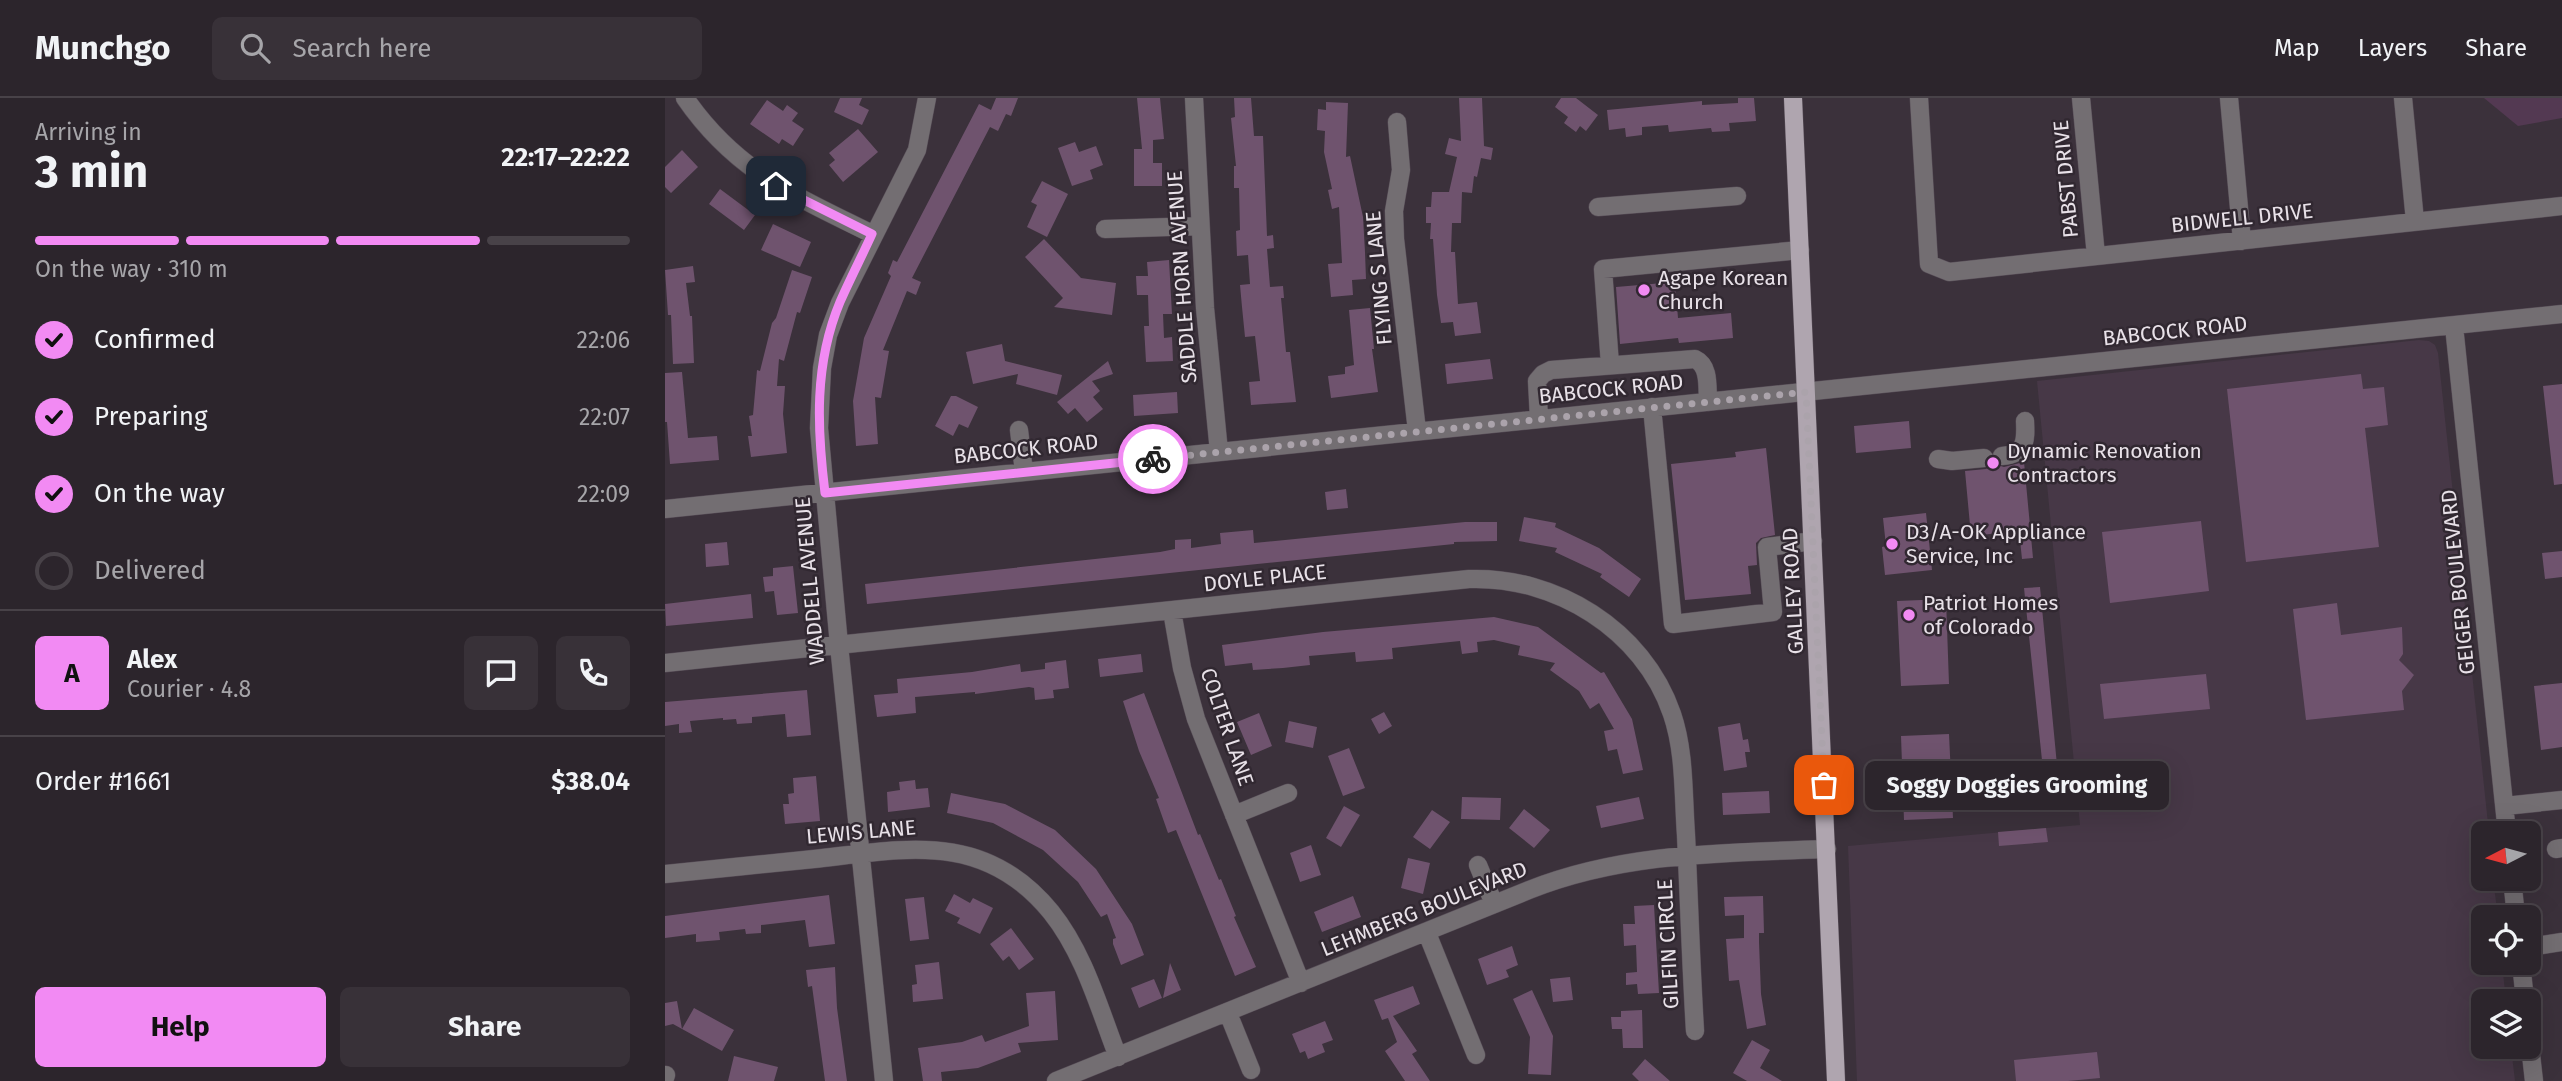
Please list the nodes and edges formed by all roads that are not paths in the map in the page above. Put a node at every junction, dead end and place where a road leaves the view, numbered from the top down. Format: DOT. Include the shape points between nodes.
graph roads {
  1 [pos="685,98"];
  2 [pos="927,98"];
  3 [pos="1194,98"];
  4 [pos="1793,98"];
  5 [pos="1919,98"];
  6 [pos="2081,98"];
  7 [pos="2229,98"];
  8 [pos="2403,98"];
  9 [pos="1397,122"];
  10 [pos="1737,196"];
  11 [pos="2562,206"];
  12 [pos="1598,207"];
  13 [pos="2415,221"];
  14 [pos="1200,226"];
  15 [pos="1105,229"];
  16 [pos="872,234"];
  17 [pos="2242,241"];
  18 [pos="1800,250"];
  19 [pos="2096,257"];
  20 [pos="2562,314"];
  21 [pos="2454,326"];
  22 [pos="1611,365"];
  23 [pos="1806,392"];
  24 [pos="1708,402"];
  25 [pos="1652,407"];
  26 [pos="1539,419"];
  27 [pos="2025,421"];
  28 [pos="1019,430"];
  29 [pos="1417,431"];
  30 [pos="1219,452"];
  31 [pos="1938,459"];
  32 [pos="1024,472"];
  33 [pos="825,493"];
  34 [pos="665,509"];
  35 [pos="1813,541"];
  36 [pos="1173,611"];
  37 [pos="839,645"];
  38 [pos="665,663"];
  39 [pos="1288,793"];
  40 [pos="2562,800"];
  41 [pos="2505,806"];
  42 [pos="1234,815"];
  43 [pos="2506,821"];
  44 [pos="1827,849"];
  45 [pos="860,854"];
  46 [pos="1687,855"];
  47 [pos="1478,865"];
  48 [pos="665,874"];
  49 [pos="1494,904"];
  50 [pos="1427,933"];
  51 [pos="2562,942"];
  52 [pos="2541,945"];
  53 [pos="1301,984"];
  54 [pos="1228,1013"];
  55 [pos="1695,1031"];
  56 [pos="1476,1055"];
  57 [pos="1118,1057"];
  58 [pos="2532,1059"];
  59 [pos="1251,1070"];
  60 [pos="884,1081"];
  61 [pos="1056,1081"];
  62 [pos="1836,1081"];
  63 [pos="2534,1081"];
  1 -- 16 [label="street" via="729,150 752,169 776,186"];
  2 -- 16 [label="street, WADDELL AVENUE" via="917,150"];
  3 -- 14 [label="street, SADDLE HORN AVENUE"];
  4 -- 18 [label="main road, GALLEY ROAD"];
  5 -- 19 [label="street, BIDWELL DRIVE" via="1929,264 1949,272"];
  6 -- 19 [label="street, PABST DRIVE"];
  7 -- 17 [label="street"];
  8 -- 13 [label="street"];
  9 -- 29 [label="street, FLYING S LANE" via="1401,170 1395,239"];
  10 -- 12 [label="street"];
  11 -- 13 [label="street, BIDWELL DRIVE"];
  13 -- 17 [label="street, BIDWELL DRIVE"];
  14 -- 15 [label="street"];
  14 -- 30 [label="street, SADDLE HORN AVENUE"];
  16 -- 33 [label="street, WADDELL AVENUE" via="828,335 819,428"];
  17 -- 19 [label="street, BIDWELL DRIVE"];
  18 -- 22 [label="street" via="1603,269"];
  18 -- 23 [label="main road, GALLEY ROAD"];
  20 -- 21 [label="street, BABCOCK ROAD"];
  21 -- 23 [label="street, BABCOCK ROAD"];
  21 -- 41 [label="street, GEIGER BOULEVARD"];
  22 -- 24 [label="street" via="1695,359 1705,368"];
  22 -- 26 [label="street" via="1543,374 1538,381"];
  23 -- 24 [label="street, BABCOCK ROAD"];
  23 -- 35 [label="main road, GALLEY ROAD"];
  24 -- 25 [label="street, BABCOCK ROAD"];
  25 -- 26 [label="street, BABCOCK ROAD"];
  25 -- 35 [label="street" via="1673,624 1773,612 1767,547"];
  26 -- 29 [label="street, BABCOCK ROAD"];
  27 -- 31 [label="street" via="2026,440 2012,455"];
  28 -- 32 [label="street"];
  29 -- 30 [label="street, BABCOCK ROAD"];
  30 -- 32 [label="street, BABCOCK ROAD"];
  32 -- 33 [label="street, BABCOCK ROAD"];
  33 -- 34 [label="street, BABCOCK ROAD"];
  33 -- 37 [label="street, WADDELL AVENUE"];
  35 -- 44 [label="main road, GALLEY ROAD"];
  36 -- 37 [label="street, DOYLE PLACE"];
  36 -- 42 [label="street, COLTER LANE" via="1189,696"];
  36 -- 46 [label="street, DOYLE PLACE" via="1469,579 1525,583 1555,593 1618,635 1646,664 1661,690 1682,764"];
  37 -- 38 [label="street, DOYLE PLACE"];
  37 -- 45 [label="street, WADDELL AVENUE"];
  39 -- 42 [label="street, COLTER LANE"];
  40 -- 41 [label="street"];
  41 -- 43 [label="street, GEIGER BOULEVARD"];
  42 -- 53 [label="street, COLTER LANE"];
  44 -- 46 [label="street, LEHMBERG BOULEVARD"];
  44 -- 62 [label="main road, GALLEY ROAD"];
  45 -- 48 [label="street, LEWIS LANE"];
  45 -- 57 [label="street, LEWIS LANE" via="907,848 948,851 1013,877 1042,902 1068,936"];
  45 -- 60 [label="street, WADDELL AVENUE"];
  46 -- 49 [label="street, LEHMBERG BOULEVARD" via="1601,867"];
  46 -- 55 [label="street, GILFIN CIRCLE"];
  47 -- 49 [label="street"];
  49 -- 50 [label="street, LEHMBERG BOULEVARD"];
  50 -- 53 [label="street, LEHMBERG BOULEVARD"];
  50 -- 56 [label="street"];
  51 -- 52 [label="street"];
  53 -- 54 [label="street, LEHMBERG BOULEVARD"];
  54 -- 57 [label="street, LEHMBERG BOULEVARD"];
  54 -- 59 [label="street"];
  57 -- 61 [label="street, LEHMBERG BOULEVARD"];
  58 -- 63 [label="street"];
}
